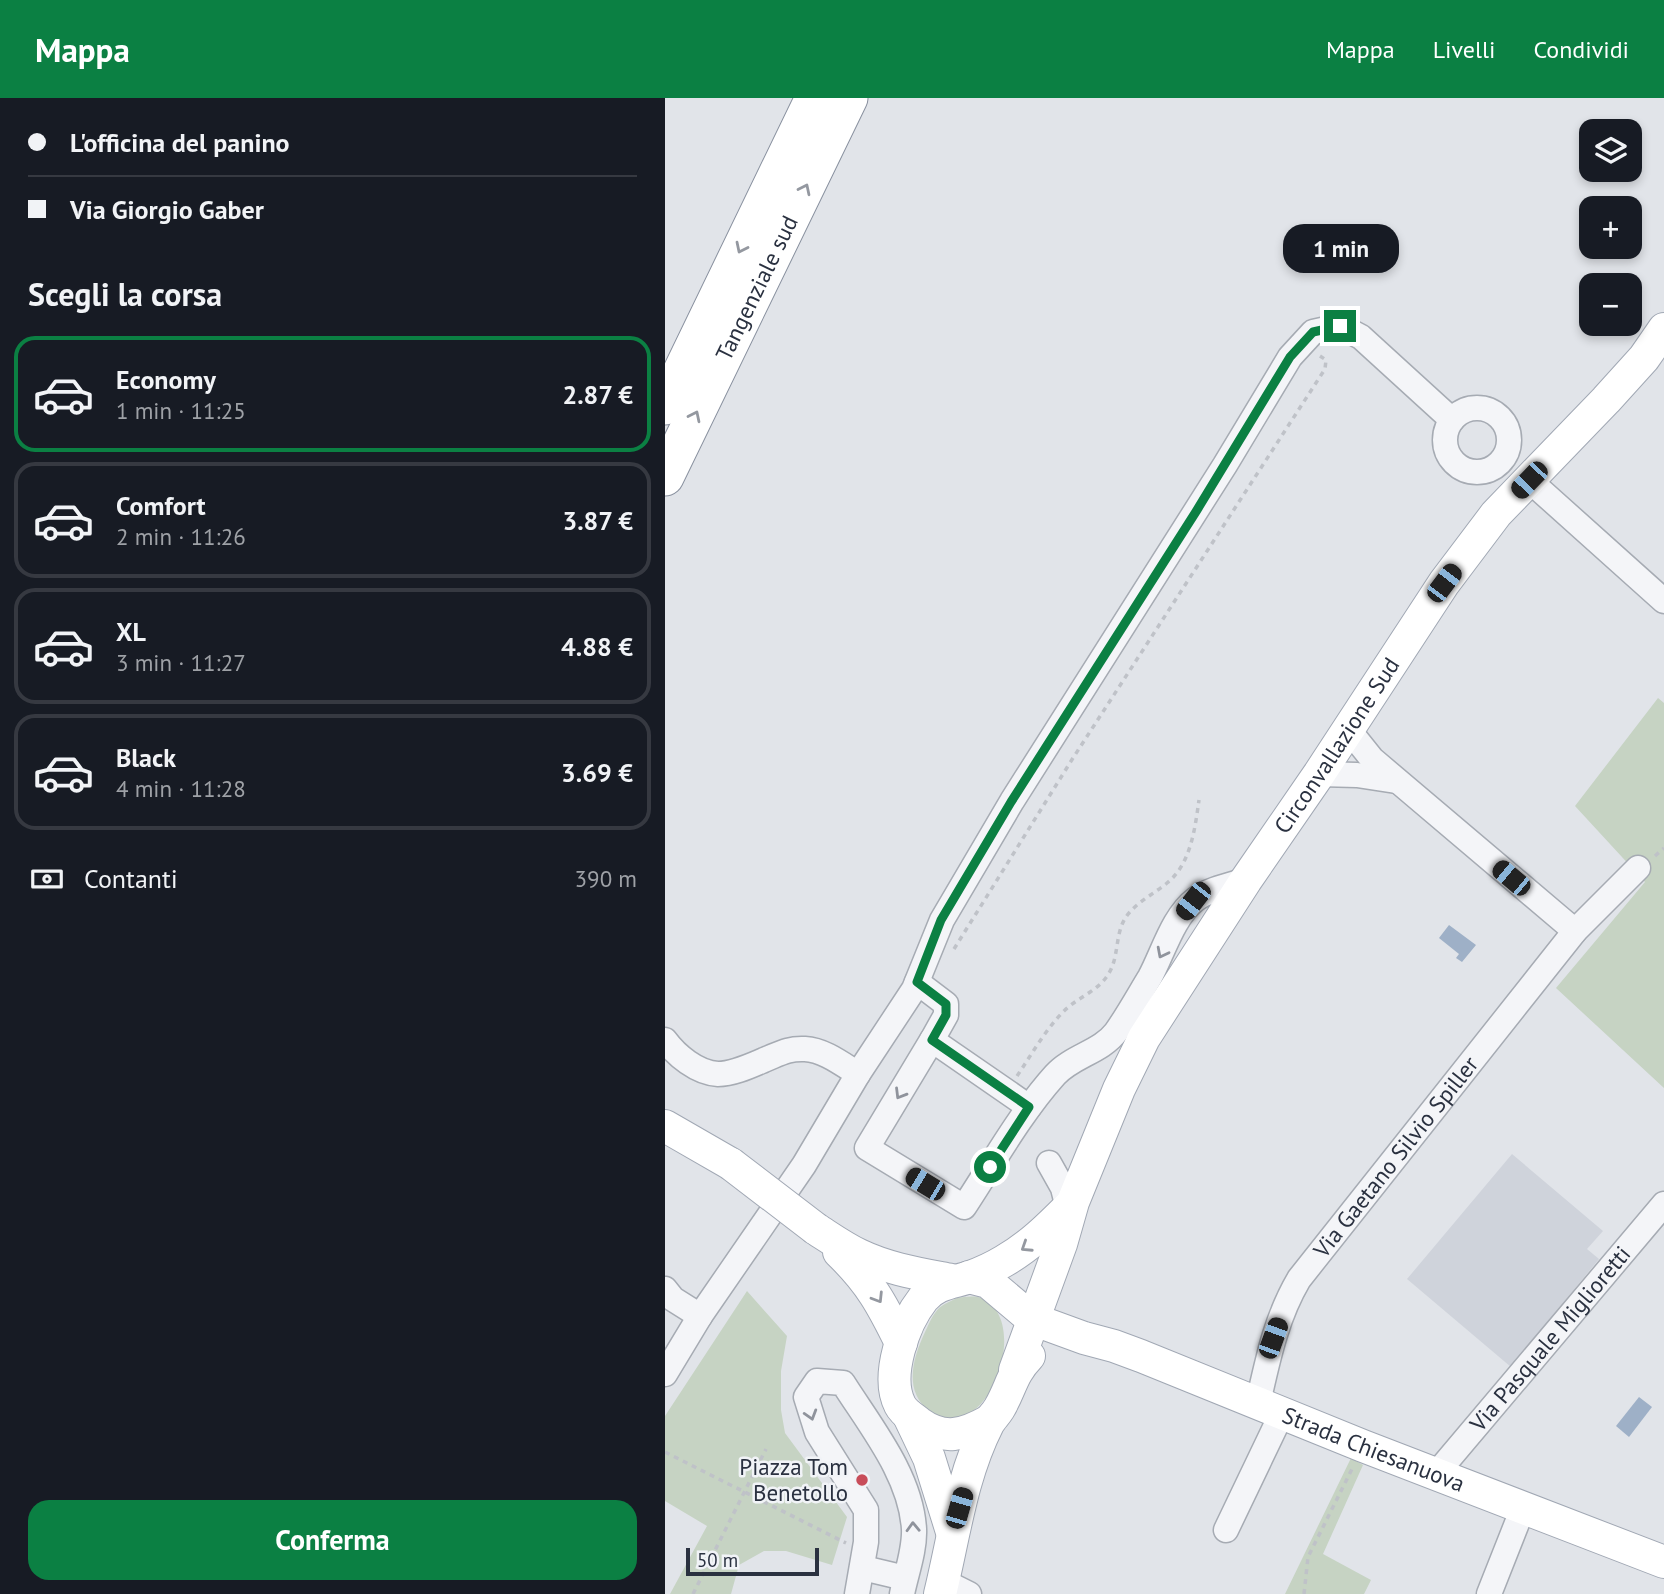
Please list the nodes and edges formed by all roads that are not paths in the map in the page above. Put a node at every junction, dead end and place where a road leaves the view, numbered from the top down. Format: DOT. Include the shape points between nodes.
graph roads {
  1 [pos="814,98"];
  2 [pos="849,98"];
  3 [pos="862,98"];
  4 [pos="823,150"];
  5 [pos="1664,329"];
  6 [pos="665,406"];
  7 [pos="1452,419"];
  8 [pos="665,477"];
  9 [pos="1529,480"];
  10 [pos="1664,601"];
  11 [pos="1348,729"];
  12 [pos="1319,774"];
  13 [pos="1397,781"];
  14 [pos="1638,869"];
  15 [pos="1246,880"];
  16 [pos="1575,931"];
  17 [pos="917,982"];
  18 [pos="665,1040"];
  19 [pos="932,1040"];
  20 [pos="858,1074"];
  21 [pos="1035,1101"];
  22 [pos="665,1126"];
  23 [pos="1049,1164"];
  24 [pos="1664,1204"];
  25 [pos="1070,1205"];
  26 [pos="816,1229"];
  27 [pos="960,1279"];
  28 [pos="665,1289"];
  29 [pos="700,1316"];
  30 [pos="1032,1319"];
  31 [pos="1084,1338"];
  32 [pos="901,1343"];
  33 [pos="1016,1370"];
  34 [pos="665,1374"];
  35 [pos="1270,1408"];
  36 [pos="909,1416"];
  37 [pos="989,1421"];
  38 [pos="1436,1474"];
  39 [pos="1523,1508"];
  40 [pos="1226,1530"];
  41 [pos="952,1533"];
  42 [pos="1664,1562"];
  43 [pos="863,1568"];
  44 [pos="904,1586"];
  45 [pos="950,1590"];
  46 [pos="857,1594"];
  47 [pos="1489,1594"];
  1 -- 6 [label="highway, Tangenziale sud, one-way"];
  2 -- 4 [label="highway, Tangenziale sud"];
  3 -- 4 [label="highway" via="848,129"];
  8 -- 4 [label="highway, Tangenziale sud, one-way"];
  5 -- 9 [label="main road, Circonvallazione Sud" via="1644,358"];
  7 -- 17 [label="street" via="1361,337 1340,326 1313,332 1290,357 1011,802 941,920"];
  9 -- 10 [label="street"];
  9 -- 11 [label="main road, Circonvallazione Sud" via="1496,514 1444,583"];
  11 -- 12 [label="main road, Circonvallazione Sud"];
  11 -- 13 [label="street" via="1372,760"];
  12 -- 13 [label="street"];
  12 -- 15 [label="main road, Circonvallazione Sud"];
  13 -- 16 [label="street"];
  14 -- 16 [label="street, Via Gaetano Silvio Spiller"];
  15 -- 21 [label="street, one-way" via="1193,901 1114,1034 1065,1066"];
  15 -- 25 [label="main road, Circonvallazione Sud" via="1144,1038"];
  16 -- 35 [label="street, Via Gaetano Silvio Spiller" via="1299,1279 1273,1338"];
  17 -- 19 [label="street" via="946,1004 946,1015"];
  17 -- 20 [label="street"];
  18 -- 20 [label="street" via="695,1066 717,1074 743,1069 787,1049 808,1049"];
  19 -- 21 [label="street" via="1006,1092"];
  19 -- 21 [label="street, one-way" via="867,1148 964,1207"];
  20 -- 29 [label="street" via="804,1165"];
  22 -- 26 [label="main road, bridge" via="731,1164"];
  23 -- 25 [label="street"];
  24 -- 38 [label="street, Via Pasquale Miglioretti"];
  25 -- 27 [label="main road, Circonvallazione Sud, one-way" via="1036,1241 1003,1262"];
  25 -- 30 [label="main road, Circonvallazione Sud" via="1061,1244"];
  26 -- 27 [label="main road" via="858,1255 894,1269"];
  26 -- 32 [label="main road, one-way" via="868,1283"];
  27 -- 30 [label="main road" via="988,1282"];
  27 -- 32 [label="main road, Circonvallazione Sud" via="936,1286 924,1297"];
  28 -- 29 [label="street"];
  29 -- 34 [label="street"];
  30 -- 31 [label="main road"];
  30 -- 33 [label="main road"];
  31 -- 33 [label="main road, Circonvallazione Sud" via="1042,1346"];
  31 -- 35 [label="main road, Strada Chiesanuova"];
  32 -- 36 [label="main road, Circonvallazione Sud" via="894,1372 896,1392"];
  33 -- 37 [label="main road, Circonvallazione Sud" via="1000,1409"];
  35 -- 38 [label="main road, Strada Chiesanuova"];
  35 -- 40 [label="street, Via Gaetano Silvio Spiller"];
  36 -- 37 [label="main road" via="930,1431 951,1435"];
  36 -- 41 [label="main road, Circonvallazione Sud" via="929,1458"];
  37 -- 41 [label="main road, Circonvallazione Sud"];
  38 -- 39 [label="main road, Strada Chiesanuova"];
  39 -- 42 [label="main road, Strada Chiesanuova"];
  39 -- 47 [label="street"];
  41 -- 45 [label="main road, Circonvallazione Sud"];
  43 -- 44 [label="street"];
  44 -- 43 [label="street, one-way" via="915,1532 910,1496 843,1383 817,1381 806,1397 817,1432 866,1510"];
  43 -- 46 [label="street"];
}
